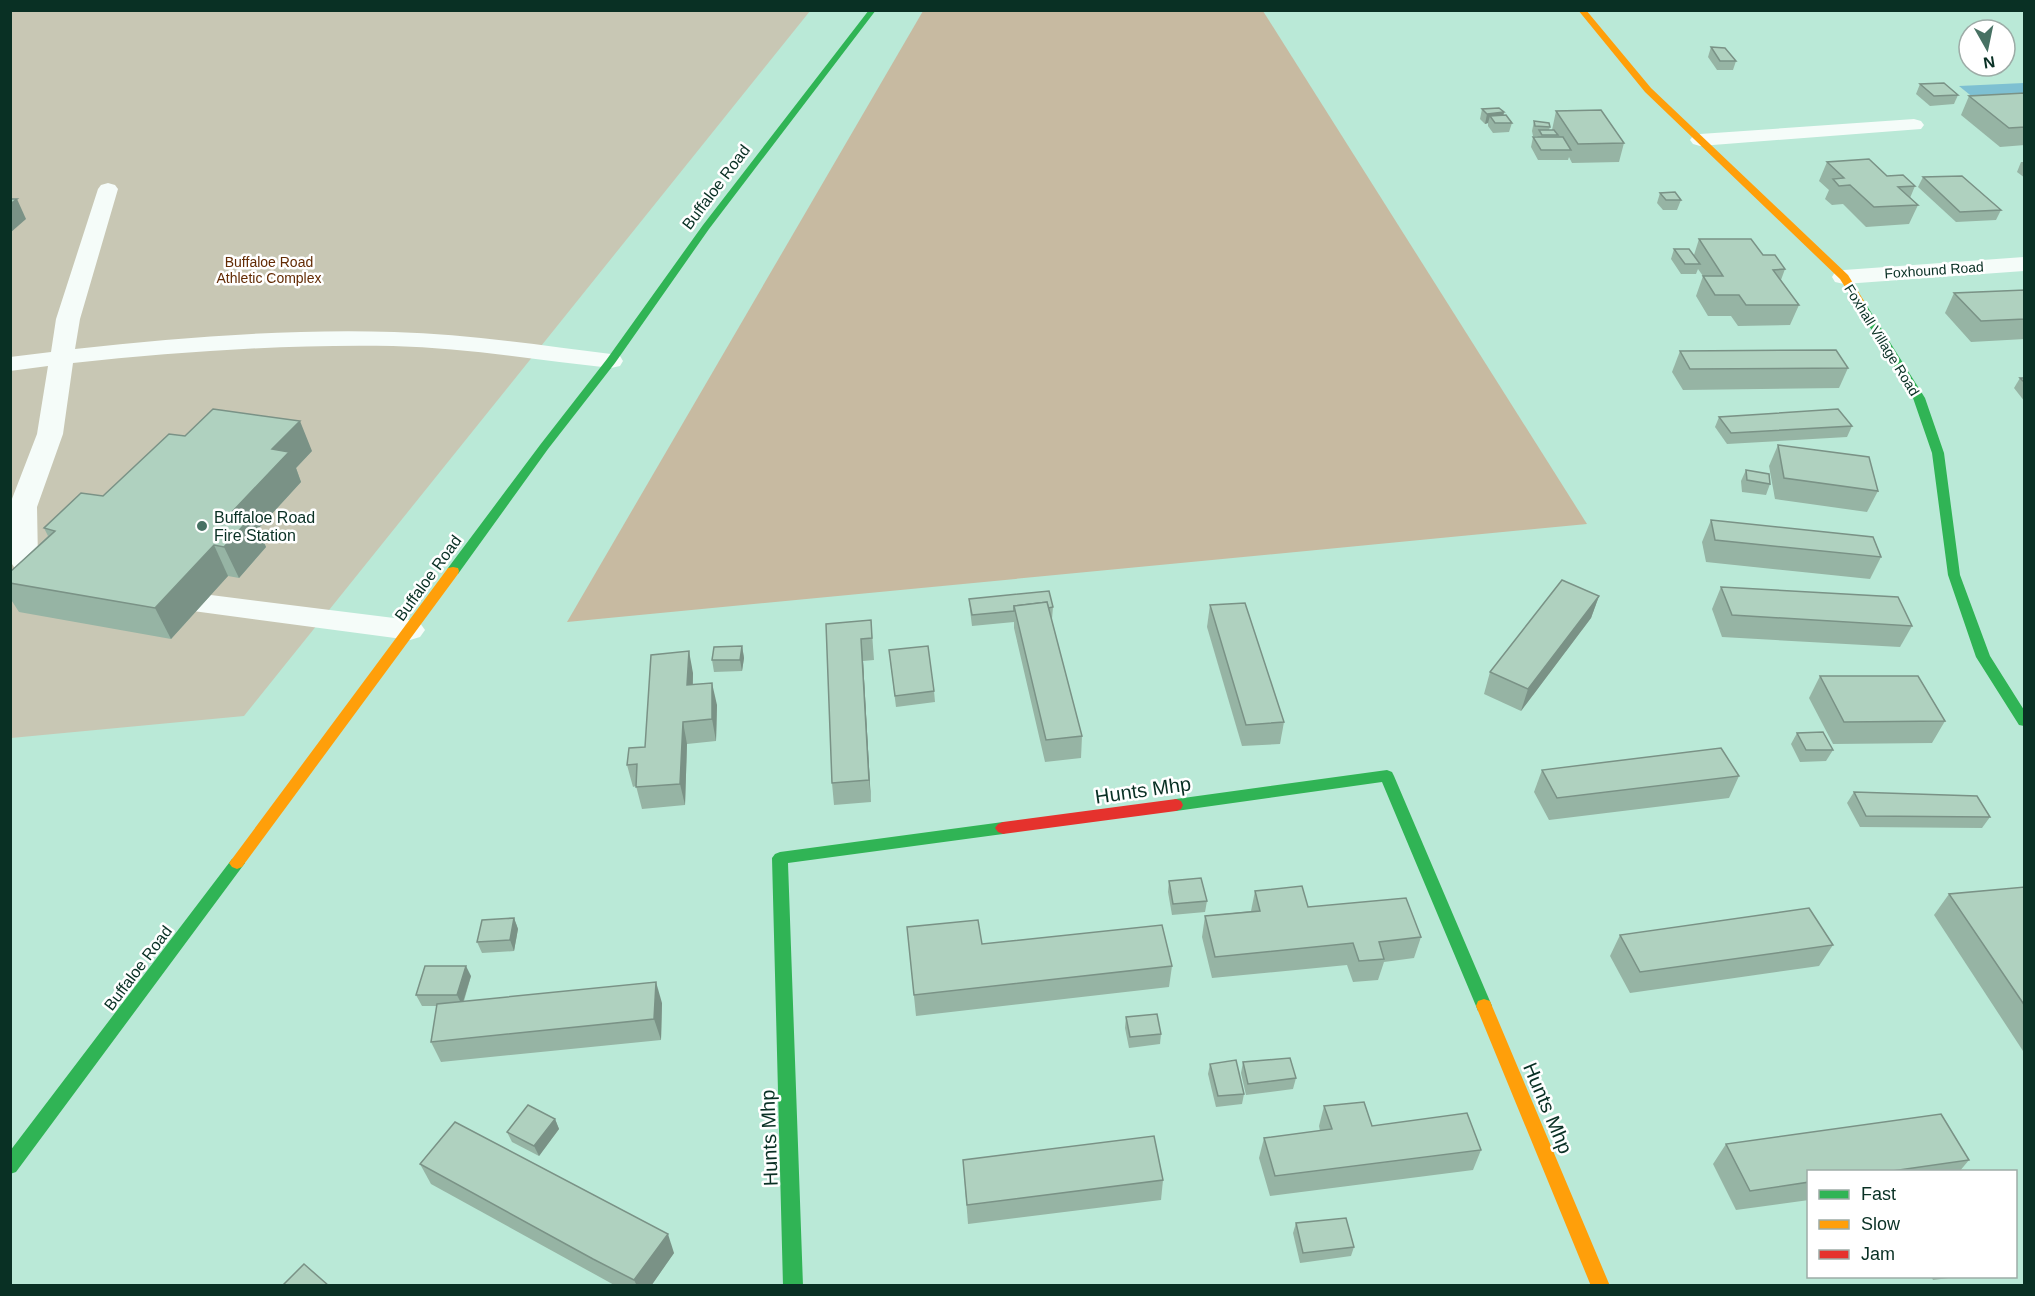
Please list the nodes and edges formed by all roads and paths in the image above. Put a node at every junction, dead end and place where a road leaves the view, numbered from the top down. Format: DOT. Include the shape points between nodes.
graph roads {
  1 [pos="873,10"];
  2 [pos="1581,10"];
  3 [pos="1914,125"];
  4 [pos="1700,140"];
  5 [pos="108,189"];
  6 [pos="2025,264"];
  7 [pos="1844,277"];
  8 [pos="63,357"];
  9 [pos="611,360"];
  10 [pos="10,364"];
  11 [pos="24,560"];
  12 [pos="203,604"];
  13 [pos="410,630"];
  14 [pos="2025,721"];
  15 [pos="10,1166"];
  16 [pos="793,1286"];
  17 [pos="1602,1286"];
  1 -- 9 [label="street, Buffaloe Road" via="706,227"];
  2 -- 4 [label="street, Foxhall Village Road" via="1648,90"];
  3 -- 4 [label="lane"];
  4 -- 7 [label="street, Foxhall Village Road"];
  5 -- 8 [label="lane" via="68,319"];
  6 -- 7 [label="street, Foxhound Road"];
  7 -- 14 [label="street, Foxhall Village Road" via="1919,398 1938,453 1954,575 1983,657"];
  8 -- 9 [label="lane" via="177,345 394,339"];
  8 -- 10 [label="lane"];
  8 -- 11 [label="lane" via="50,434 23,507"];
  9 -- 13 [label="street, Buffaloe Road"];
  12 -- 13 [label="lane"];
  13 -- 15 [label="street, Buffaloe Road"];
  16 -- 17 [label="street, Hunts Mhp" via="780,858 1387,776"];
}
